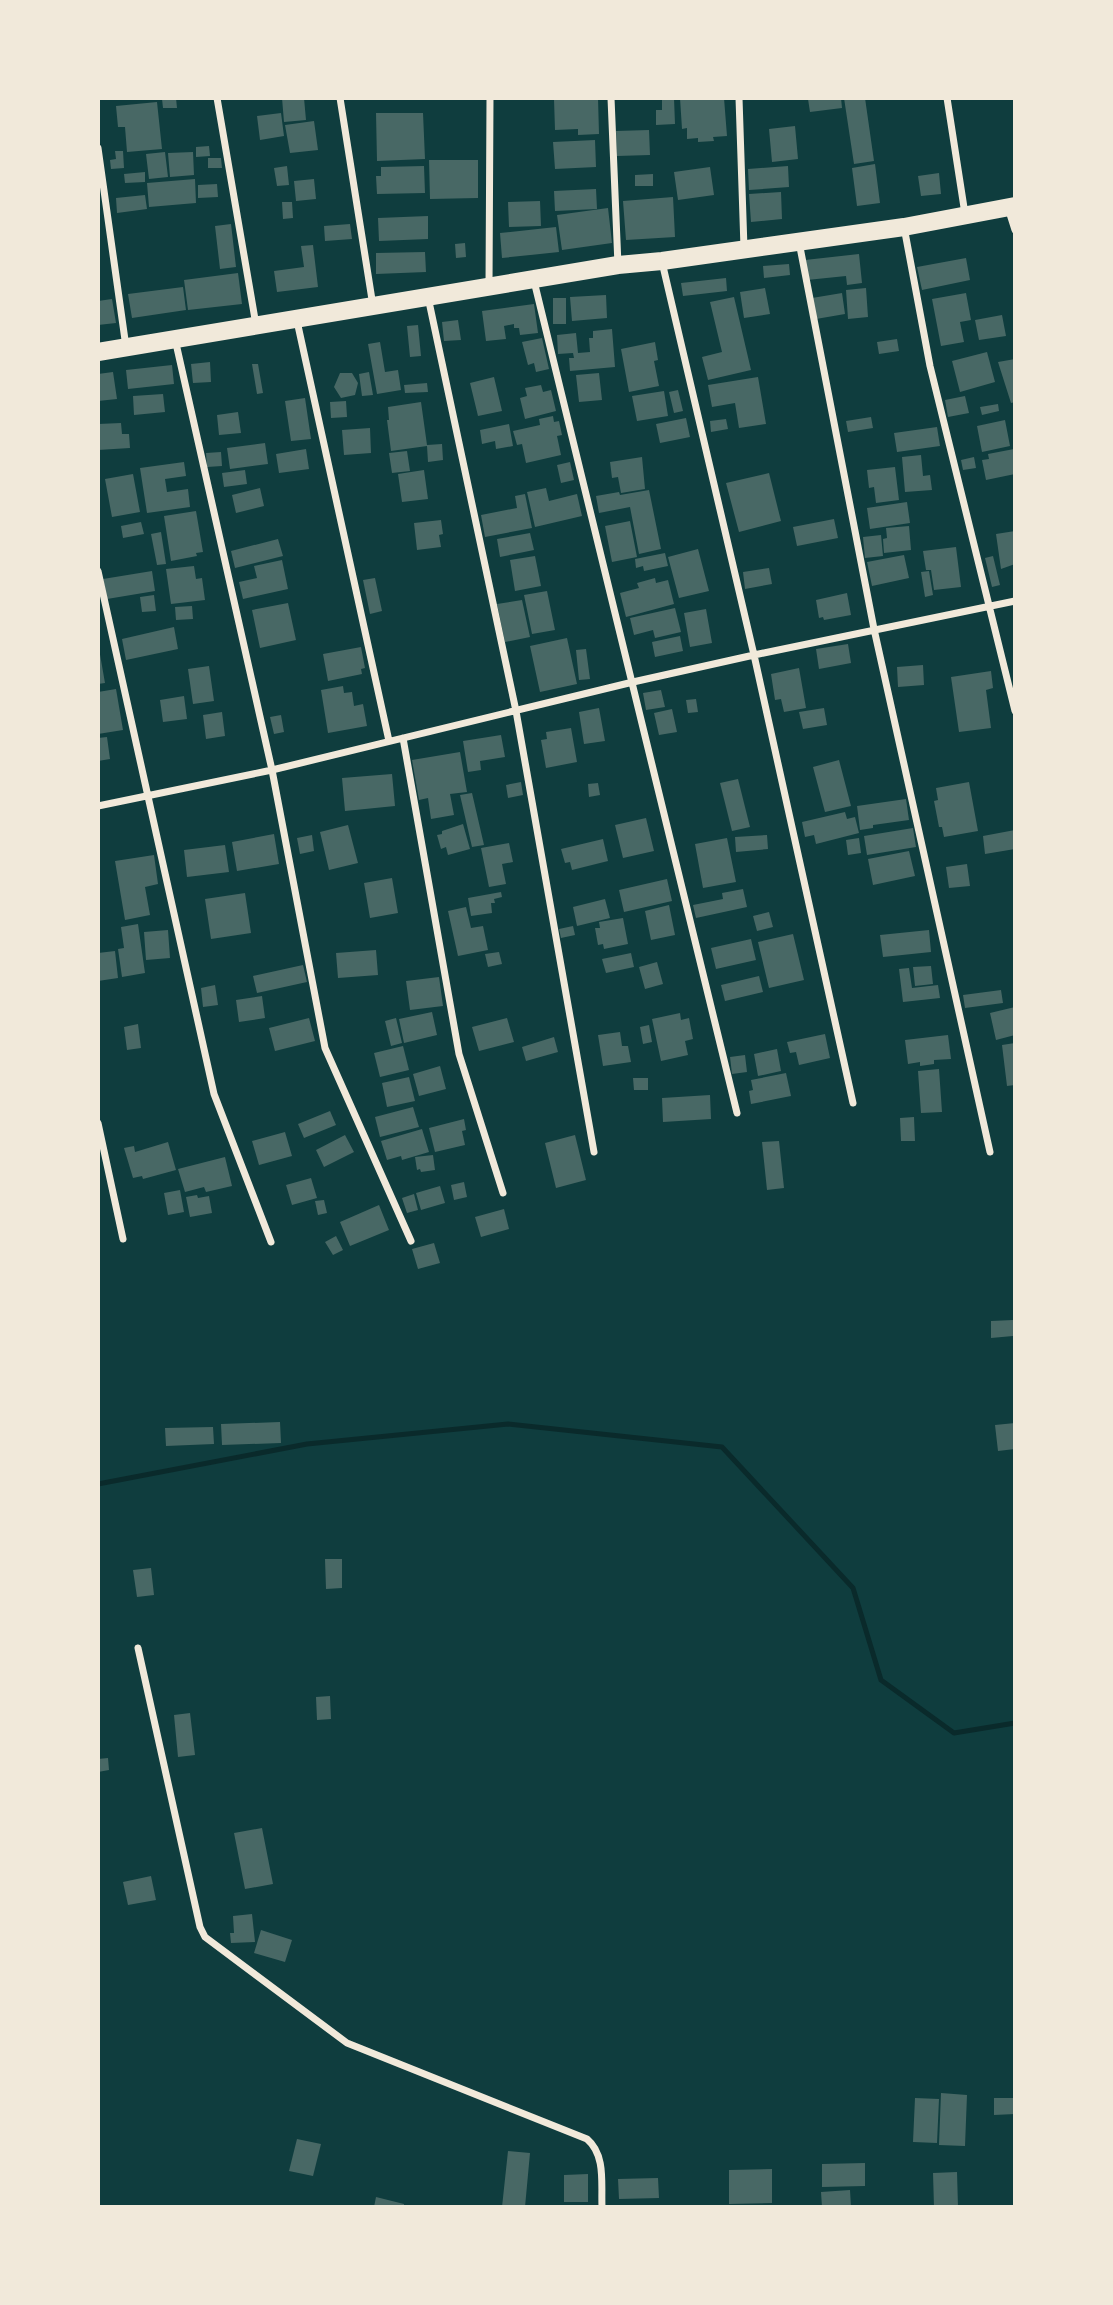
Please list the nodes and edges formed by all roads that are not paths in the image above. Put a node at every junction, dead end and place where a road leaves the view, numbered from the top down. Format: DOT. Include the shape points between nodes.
graph roads {
  1 [pos="217,98"];
  2 [pos="340,98"];
  3 [pos="490,98"];
  4 [pos="611,98"];
  5 [pos="739,98"];
  6 [pos="947,98"];
  7 [pos="98,148"];
  8 [pos="1012,207"];
  9 [pos="965,215"];
  10 [pos="904,227"];
  11 [pos="1015,230"];
  12 [pos="799,242"];
  13 [pos="744,249"];
  14 [pos="662,261"];
  15 [pos="618,265"];
  16 [pos="534,280"];
  17 [pos="489,287"];
  18 [pos="428,297"];
  19 [pos="373,307"];
  20 [pos="297,320"];
  21 [pos="256,326"];
  22 [pos="175,338"];
  23 [pos="126,347"];
  24 [pos="98,352"];
  25 [pos="98,571"];
  26 [pos="1015,601"];
  27 [pos="990,607"];
  28 [pos="874,629"];
  29 [pos="754,655"];
  30 [pos="632,682"];
  31 [pos="1015,710"];
  32 [pos="516,711"];
  33 [pos="403,738"];
  34 [pos="389,741"];
  35 [pos="272,770"];
  36 [pos="148,795"];
  37 [pos="98,806"];
  38 [pos="853,1103"];
  39 [pos="737,1113"];
  40 [pos="98,1123"];
  41 [pos="594,1152"];
  42 [pos="990,1152"];
  43 [pos="503,1193"];
  44 [pos="123,1239"];
  45 [pos="411,1241"];
  46 [pos="271,1242"];
  47 [pos="138,1648"];
  48 [pos="602,2207"];
  1 -- 21 [label="street"];
  2 -- 19 [label="street"];
  3 -- 17 [label="street"];
  4 -- 15 [label="street"];
  5 -- 13 [label="street"];
  6 -- 9 [label="street"];
  7 -- 23 [label="street"];
  8 -- 9 [label="highway"];
  8 -- 11 [label="street"];
  9 -- 10 [label="highway"];
  10 -- 12 [label="highway"];
  10 -- 27 [label="street" via="930,366"];
  12 -- 13 [label="highway"];
  12 -- 28 [label="street"];
  13 -- 14 [label="highway"];
  14 -- 15 [label="highway"];
  14 -- 29 [label="street"];
  15 -- 16 [label="highway"];
  16 -- 17 [label="highway"];
  16 -- 30 [label="street"];
  17 -- 18 [label="highway"];
  18 -- 19 [label="highway"];
  18 -- 32 [label="street"];
  19 -- 20 [label="highway"];
  20 -- 21 [label="highway"];
  20 -- 34 [label="street"];
  21 -- 22 [label="highway"];
  22 -- 23 [label="highway"];
  22 -- 35 [label="street"];
  23 -- 24 [label="highway"];
  25 -- 36 [label="street"];
  26 -- 27 [label="street"];
  27 -- 28 [label="street"];
  27 -- 31 [label="street"];
  28 -- 29 [label="street"];
  28 -- 42 [label="street"];
  29 -- 30 [label="street"];
  29 -- 38 [label="street"];
  30 -- 32 [label="street"];
  30 -- 39 [label="street"];
  32 -- 33 [label="street"];
  32 -- 41 [label="street"];
  33 -- 34 [label="street"];
  33 -- 43 [label="street" via="459,1054"];
  34 -- 35 [label="street"];
  35 -- 36 [label="street"];
  35 -- 45 [label="street" via="326,1048"];
  36 -- 37 [label="street"];
  36 -- 46 [label="street" via="214,1094"];
  40 -- 44 [label="street"];
  47 -- 48 [label="street" via="205,1937 347,2043 587,2139 599,2155"];
}
